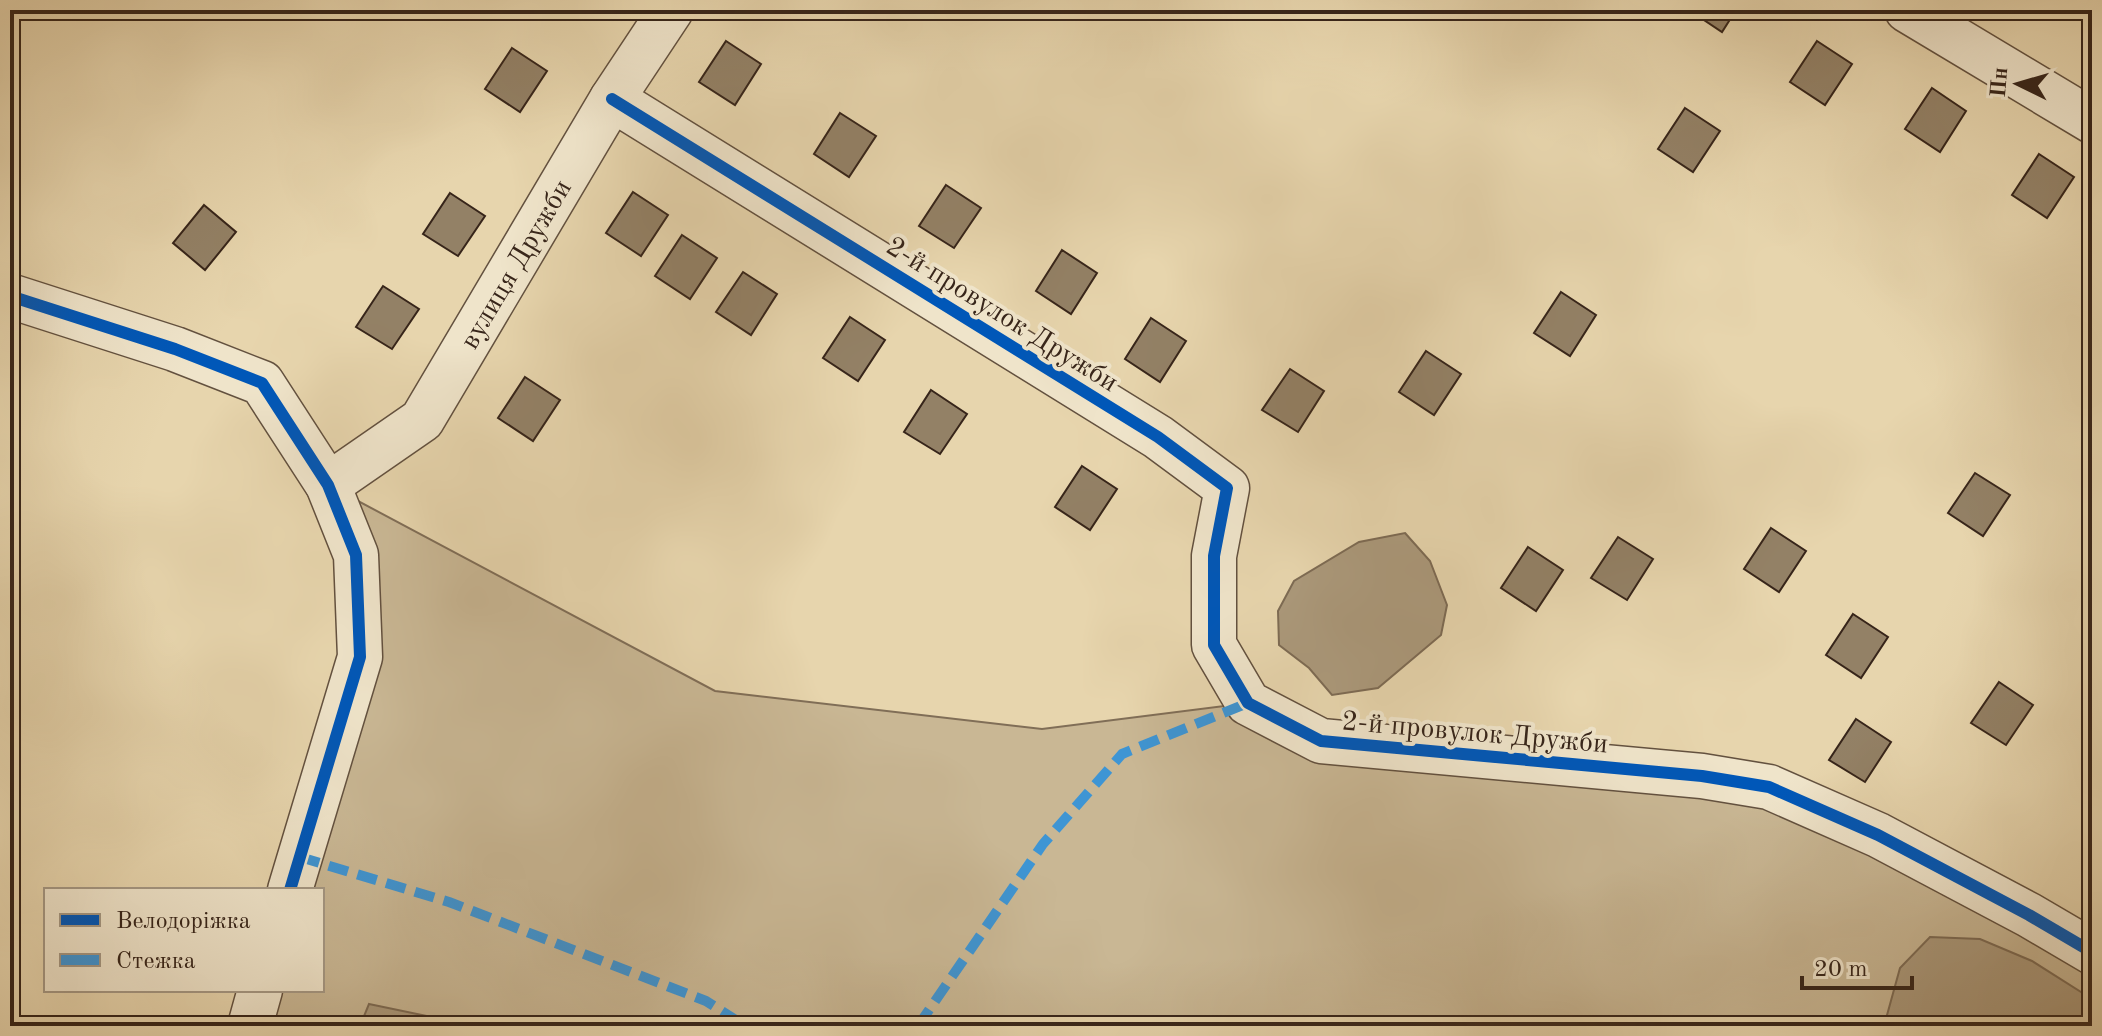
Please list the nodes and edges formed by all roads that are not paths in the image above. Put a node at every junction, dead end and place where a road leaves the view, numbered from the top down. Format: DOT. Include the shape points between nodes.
graph roads {
  1 [pos="671,10"];
  2 [pos="1907,10"];
  3 [pos="612,99"];
  4 [pos="2092,121"];
  5 [pos="10,296"];
  6 [pos="328,485"];
  7 [pos="291,888"];
  8 [pos="2092,952"];
  9 [pos="259,992"];
  10 [pos="250,1026"];
  1 -- 3 [label="street, вулиця Дружби"];
  2 -- 4 [label="street"];
  3 -- 6 [label="street, вулиця Дружби" via="422,420"];
  3 -- 8 [label="street, 2-й провулок Дружби" via="1158,437 1227,488 1214,556 1214,645 1248,703 1321,741 1702,776 1769,787 1878,835"];
  5 -- 6 [label="street" via="262,383"];
  6 -- 7 [label="street" via="356,555 360,657"];
  9 -- 10 [label="street"];
}
